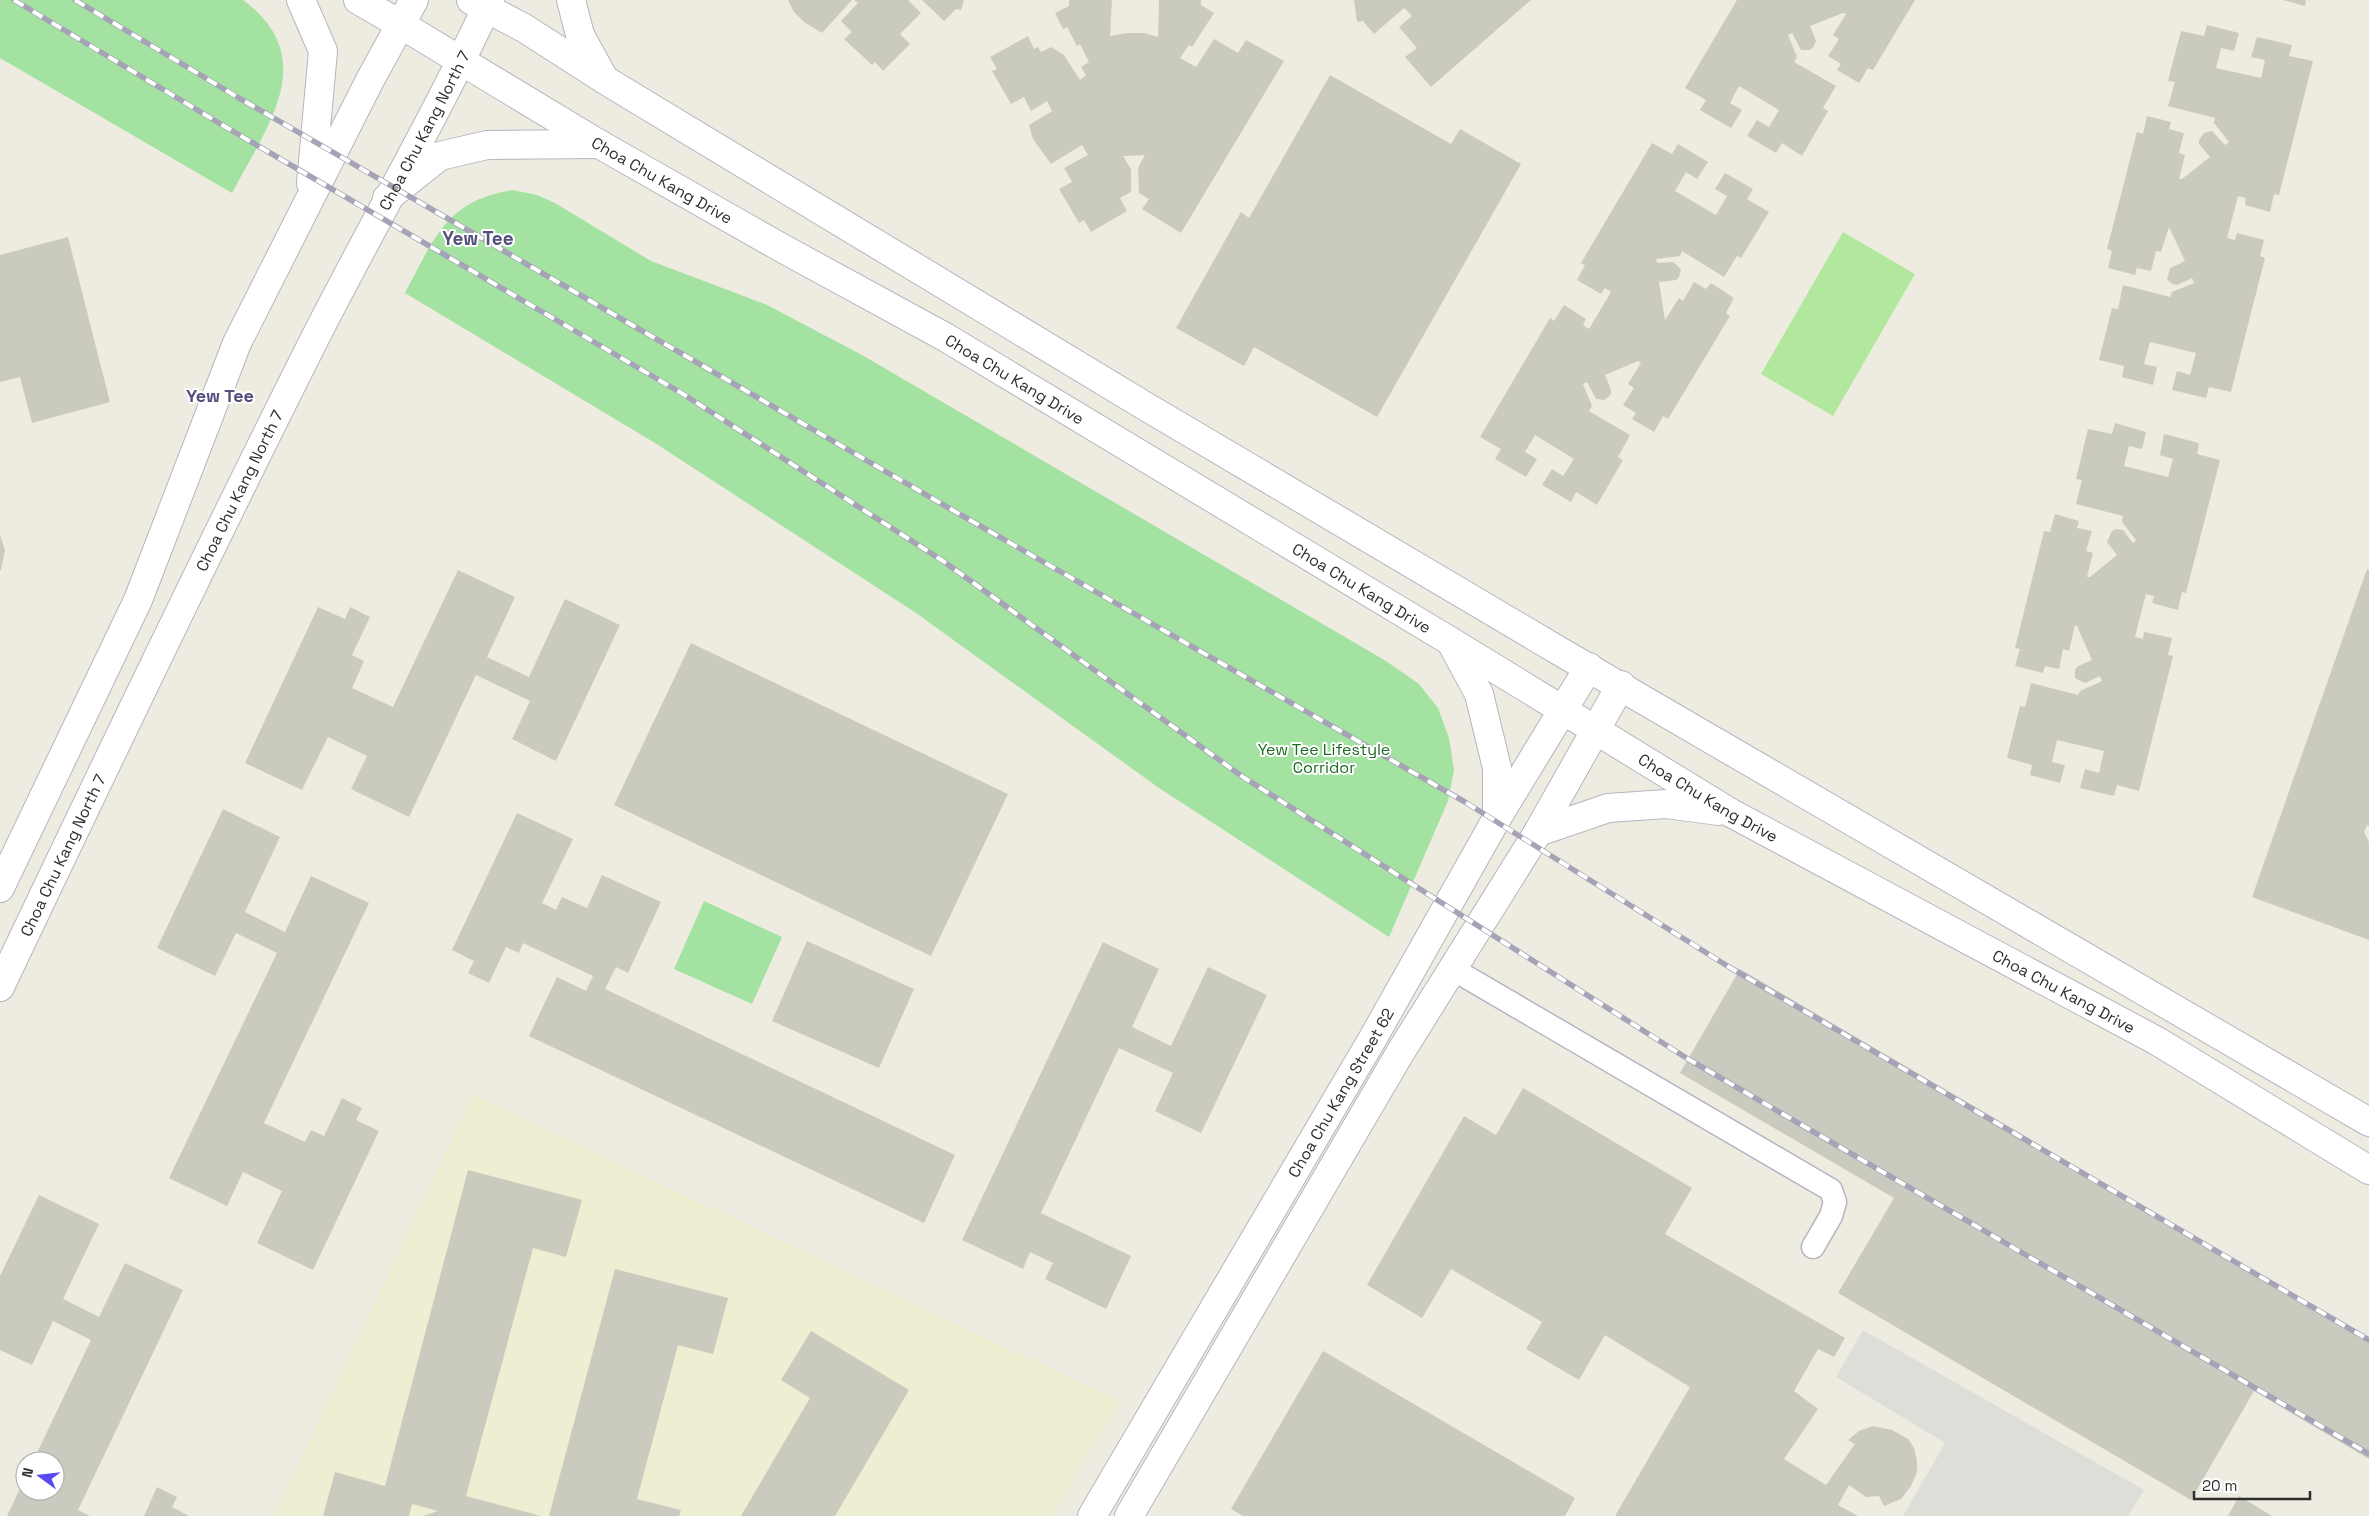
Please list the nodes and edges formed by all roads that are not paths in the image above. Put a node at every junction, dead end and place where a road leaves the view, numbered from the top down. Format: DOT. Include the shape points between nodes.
graph roads {
  1 [pos="301,0"];
  2 [pos="358,0"];
  3 [pos="414,0"];
  4 [pos="571,0"];
  5 [pos="482,3"];
  6 [pos="400,24"];
  7 [pos="462,60"];
  8 [pos="605,80"];
  9 [pos="599,144"];
  10 [pos="310,197"];
  11 [pos="387,198"];
  12 [pos="1450,641"];
  13 [pos="1589,667"];
  14 [pos="1621,685"];
  15 [pos="1564,710"];
  16 [pos="1595,730"];
  17 [pos="1731,813"];
  18 [pos="1497,818"];
  19 [pos="1538,832"];
  20 [pos="0,888"];
  21 [pos="1451,968"];
  22 [pos="0,987"];
  23 [pos="2369,1122"];
  24 [pos="2369,1170"];
  25 [pos="1813,1247"];
  26 [pos="1092,1516"];
  27 [pos="1129,1516"];
  1 -- 10 [label="main road" via="323,51"];
  2 -- 6 [label="main road, Choa Chu Kang Drive"];
  3 -- 6 [label="main road"];
  4 -- 8 [label="main road" via="580,35"];
  5 -- 7 [label="main road, Choa Chu Kang North 7"];
  5 -- 8 [label="main road"];
  6 -- 7 [label="main road, Choa Chu Kang Drive"];
  6 -- 10 [label="main road"];
  7 -- 9 [label="main road, Choa Chu Kang Drive"];
  7 -- 11 [label="main road, Choa Chu Kang North 7"];
  8 -- 13 [label="main road" via="1145,406"];
  9 -- 11 [label="main road" via="487,144 440,156"];
  9 -- 12 [label="main road, Choa Chu Kang Drive" via="944,337"];
  10 -- 20 [label="main road" via="237,343 138,600"];
  11 -- 22 [label="main road, Choa Chu Kang North 7" via="221,526"];
  12 -- 15 [label="main road, Choa Chu Kang Drive"];
  12 -- 18 [label="main road" via="1480,694 1497,768"];
  13 -- 14 [label="main road"];
  13 -- 15 [label="main road, Choa Chu Kang Street 62"];
  14 -- 16 [label="main road, Choa Chu Kang Street 62"];
  14 -- 23 [label="main road"];
  15 -- 16 [label="main road, Choa Chu Kang Drive"];
  15 -- 18 [label="main road, Choa Chu Kang Street 62"];
  16 -- 17 [label="main road, Choa Chu Kang Drive"];
  16 -- 19 [label="main road, Choa Chu Kang Street 62"];
  17 -- 19 [label="main road" via="1666,804 1608,808"];
  17 -- 24 [label="main road, Choa Chu Kang Drive" via="2157,1041"];
  18 -- 26 [label="main road, Choa Chu Kang Street 62" via="1374,1038"];
  19 -- 21 [label="main road, Choa Chu Kang Street 62"];
  21 -- 25 [label="lane" via="1831,1190 1835,1202 1831,1216"];
  21 -- 27 [label="main road, Choa Chu Kang Street 62"];
}
